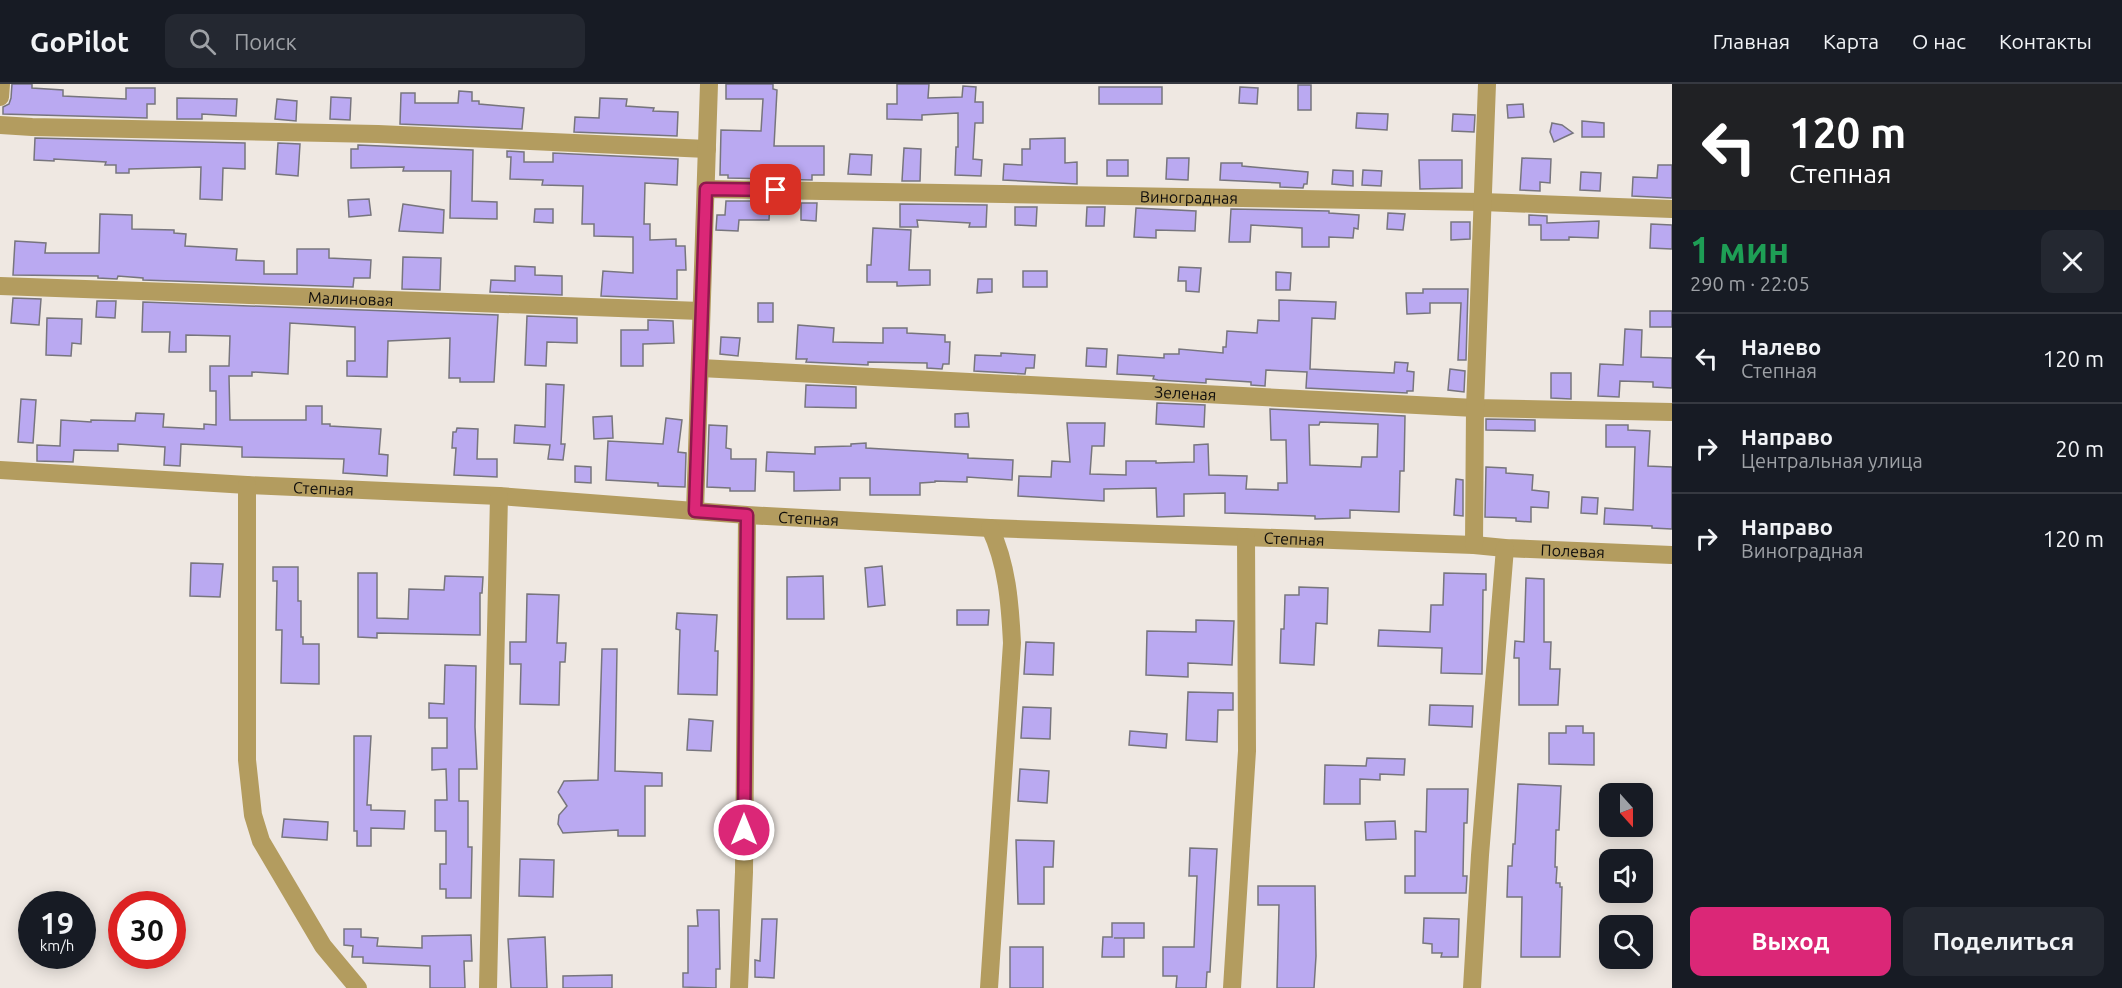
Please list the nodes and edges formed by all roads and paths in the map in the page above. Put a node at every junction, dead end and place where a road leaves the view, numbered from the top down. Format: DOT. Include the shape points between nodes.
graph roads {
  1 [pos="1,84"];
  2 [pos="708,84"];
  3 [pos="1487,84"];
  4 [pos="0,97"];
  5 [pos="0,125"];
  6 [pos="707,149"];
  7 [pos="706,189"];
  8 [pos="1482,202"];
  9 [pos="1672,209"];
  10 [pos="0,286"];
  11 [pos="701,311"];
  12 [pos="700,368"];
  13 [pos="1476,408"];
  14 [pos="1672,412"];
  15 [pos="0,470"];
  16 [pos="247,485"];
  17 [pos="499,496"];
  18 [pos="695,511"];
  19 [pos="747,515"];
  20 [pos="990,528"];
  21 [pos="1246,537"];
  22 [pos="1474,545"];
  23 [pos="1505,548"];
  24 [pos="1672,555"];
  25 [pos="358,988"];
  26 [pos="488,988"];
  27 [pos="740,988"];
  28 [pos="989,988"];
  29 [pos="1232,988"];
  30 [pos="1472,988"];
  1 -- 4 [label="street"];
  2 -- 6 [label="street"];
  3 -- 8 [label="street"];
  5 -- 6 [label="street" via="378,134"];
  6 -- 7 [label="street"];
  7 -- 8 [label="street, Виноградная"];
  7 -- 11 [label="street"];
  8 -- 9 [label="street, Виноградная"];
  8 -- 13 [label="street"];
  10 -- 11 [label="street, Малиновая"];
  11 -- 12 [label="street"];
  12 -- 13 [label="street, Зеленая"];
  12 -- 18 [label="street"];
  13 -- 14 [label="street, Зеленая"];
  13 -- 22 [label="street"];
  15 -- 16 [label="street, Степная"];
  16 -- 17 [label="street, Степная"];
  16 -- 25 [label="street" via="247,760 253,815 261,842 323,946"];
  17 -- 18 [label="street, Степная"];
  17 -- 26 [label="street"];
  18 -- 19 [label="street, Степная"];
  19 -- 20 [label="street, Степная"];
  19 -- 27 [label="street"];
  20 -- 21 [label="street, Степная"];
  20 -- 28 [label="street" via="999,548 1010,602 1012,643"];
  21 -- 22 [label="street, Степная"];
  21 -- 29 [label="street" via="1247,751"];
  22 -- 23 [label="street, Полевая"];
  23 -- 24 [label="street, Полевая"];
  23 -- 30 [label="street"];
}
